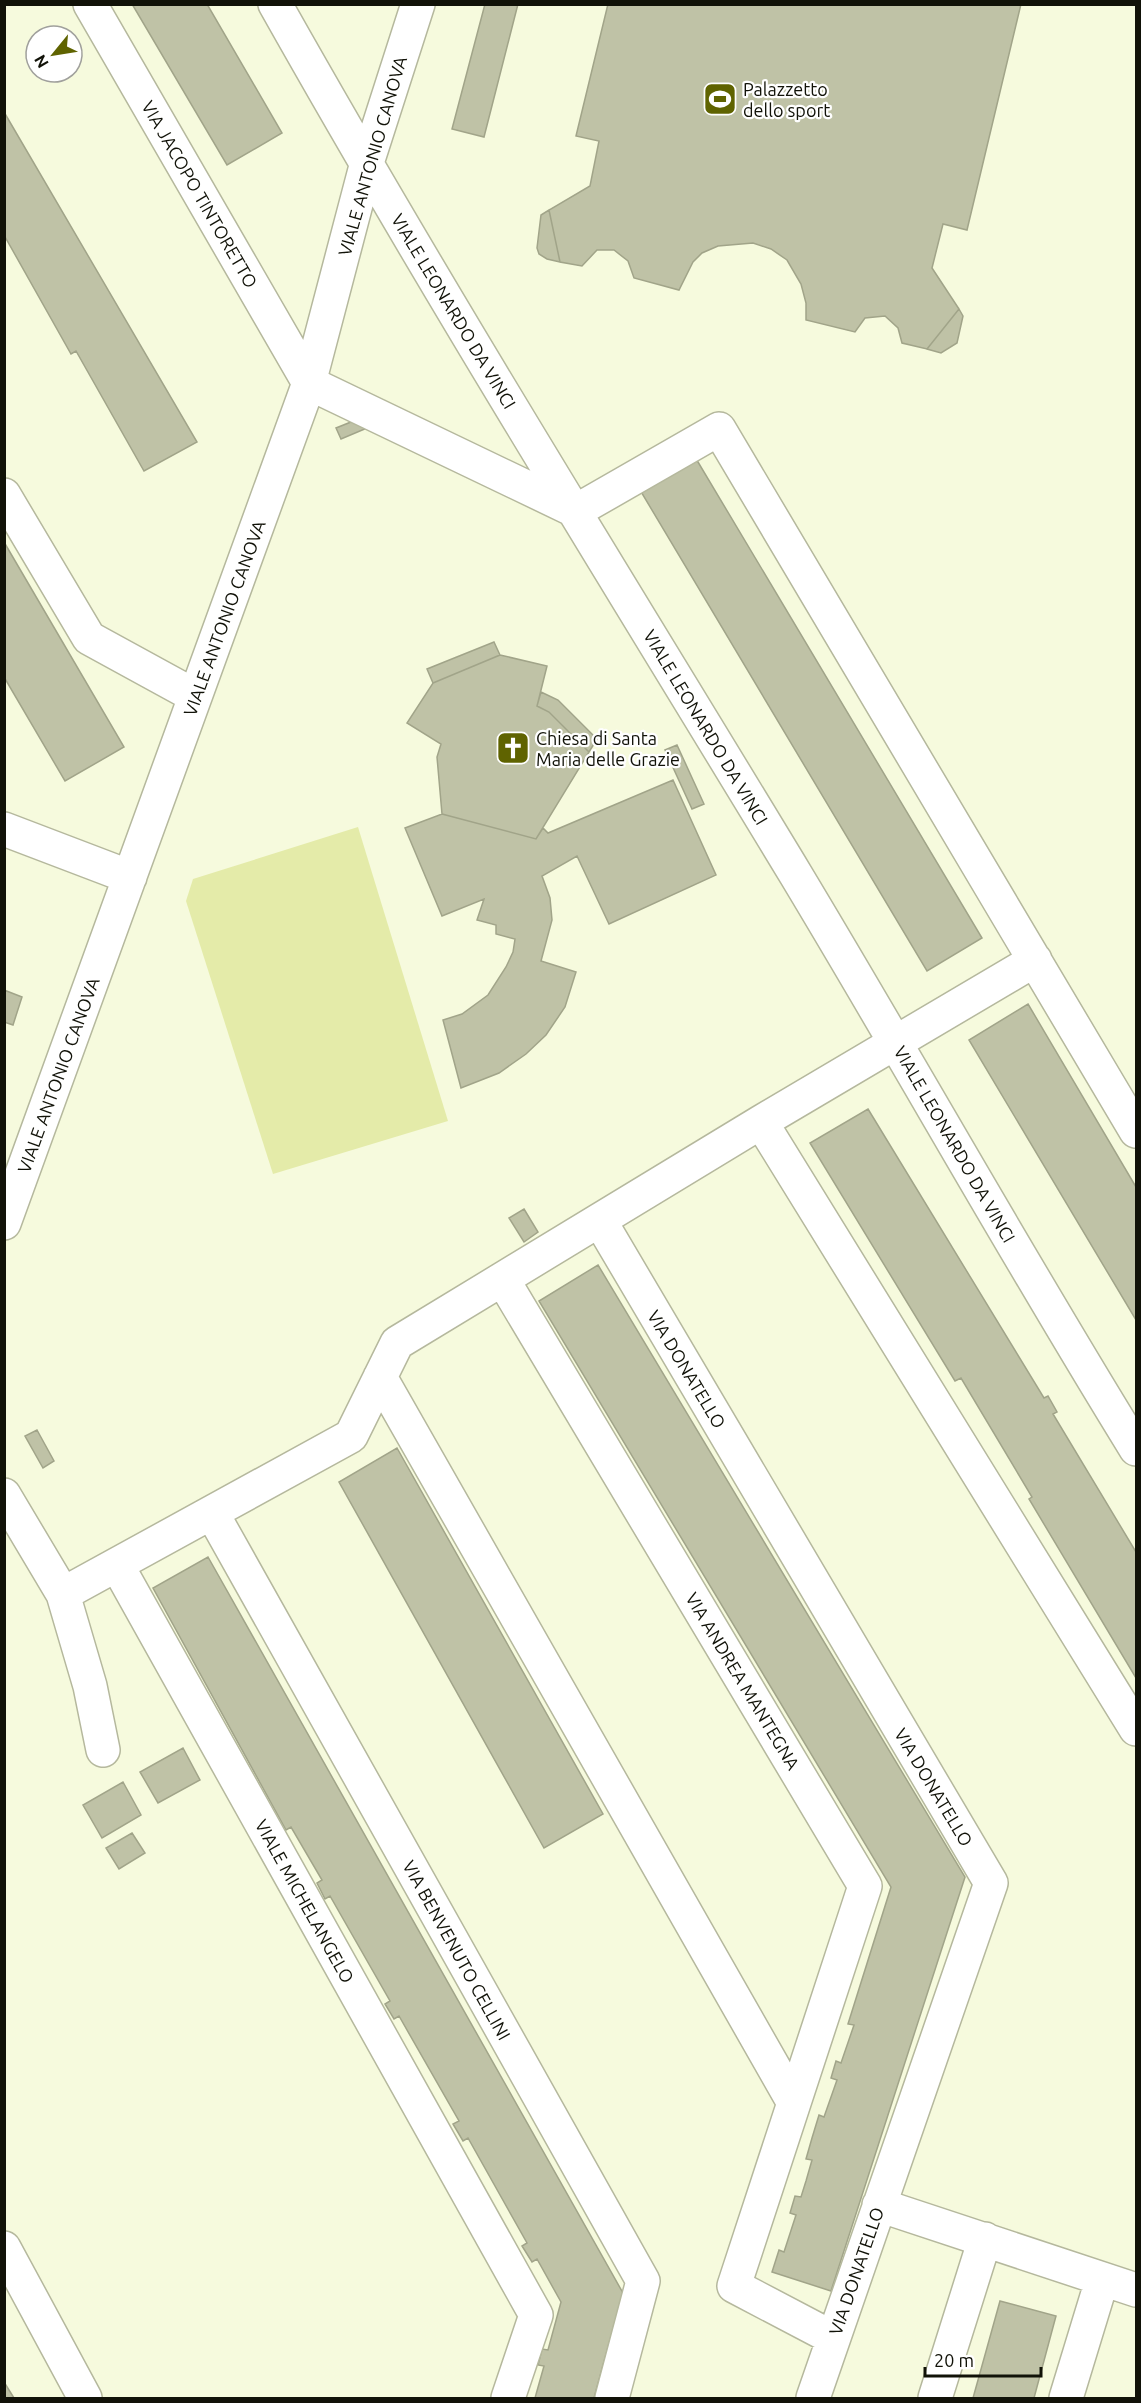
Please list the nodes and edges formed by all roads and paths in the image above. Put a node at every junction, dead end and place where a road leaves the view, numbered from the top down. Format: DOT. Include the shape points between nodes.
graph roads {
  1 [pos="90,4"];
  2 [pos="275,4"];
  3 [pos="418,4"];
  4 [pos="366,166"];
  5 [pos="309,383"];
  6 [pos="4,495"];
  7 [pos="576,511"];
  8 [pos="195,696"];
  9 [pos="4,829"];
  10 [pos="130,877"];
  11 [pos="1035,960"];
  12 [pos="897,1043"];
  13 [pos="761,1122"];
  14 [pos="1137,1131"];
  15 [pos="16,1153"];
  16 [pos="600,1221"];
  17 [pos="4,1223"];
  18 [pos="503,1280"];
  19 [pos="380,1377"];
  20 [pos="1137,1449"];
  21 [pos="4,1495"];
  22 [pos="212,1513"];
  23 [pos="117,1565"];
  24 [pos="63,1594"];
  25 [pos="1137,1729"];
  26 [pos="103,1750"];
  27 [pos="794,2103"];
  28 [pos="879,2205"];
  29 [pos="985,2238"];
  30 [pos="4,2248"];
  31 [pos="1102,2280"];
  32 [pos="1137,2290"];
  33 [pos="833,2338"];
  34 [pos="85,2398"];
  35 [pos="508,2398"];
  36 [pos="612,2398"];
  37 [pos="813,2398"];
  38 [pos="935,2398"];
  39 [pos="1066,2398"];
  1 -- 5 [label="street, VIA JACOPO TINTORETTO"];
  2 -- 4 [label="street, VIALE LEONARDO DA VINCI"];
  3 -- 4 [label="street, VIALE ANTONIO CANOVA"];
  4 -- 5 [label="street, VIALE ANTONIO CANOVA"];
  4 -- 7 [label="street, VIALE LEONARDO DA VINCI"];
  5 -- 7 [label="street"];
  5 -- 8 [label="street, VIALE ANTONIO CANOVA"];
  6 -- 8 [label="street" via="89,638"];
  7 -- 11 [label="street" via="719,429"];
  7 -- 12 [label="street, VIALE LEONARDO DA VINCI"];
  8 -- 10 [label="street, VIALE ANTONIO CANOVA"];
  9 -- 10 [label="street"];
  10 -- 15 [label="street, VIALE ANTONIO CANOVA"];
  11 -- 12 [label="street"];
  11 -- 14 [label="street"];
  12 -- 13 [label="street"];
  12 -- 20 [label="street, VIALE LEONARDO DA VINCI" via="1060,1326"];
  13 -- 16 [label="street"];
  13 -- 25 [label="street"];
  15 -- 17 [label="street, VIALE ANTONIO CANOVA"];
  16 -- 18 [label="street"];
  16 -- 28 [label="street, VIA DONATELLO" via="991,1883"];
  18 -- 19 [label="street" via="397,1343"];
  18 -- 27 [label="street, VIA ANDREA MANTEGNA" via="866,1886"];
  19 -- 22 [label="street" via="351,1436"];
  19 -- 27 [label="street"];
  21 -- 24 [label="street"];
  22 -- 23 [label="street"];
  22 -- 36 [label="street, VIA BENVENUTO CELLINI" via="643,2281"];
  23 -- 24 [label="street"];
  23 -- 35 [label="street, VIALE MICHELANGELO" via="536,2315"];
  24 -- 26 [label="street" via="90,1686"];
  27 -- 33 [label="street, VIA ANDREA MANTEGNA" via="734,2286"];
  28 -- 29 [label="street"];
  28 -- 33 [label="street, VIA DONATELLO"];
  29 -- 31 [label="street"];
  29 -- 38 [label="street"];
  30 -- 34 [label="street"];
  31 -- 32 [label="street"];
  31 -- 39 [label="street"];
  33 -- 37 [label="street, VIA DONATELLO"];
}
